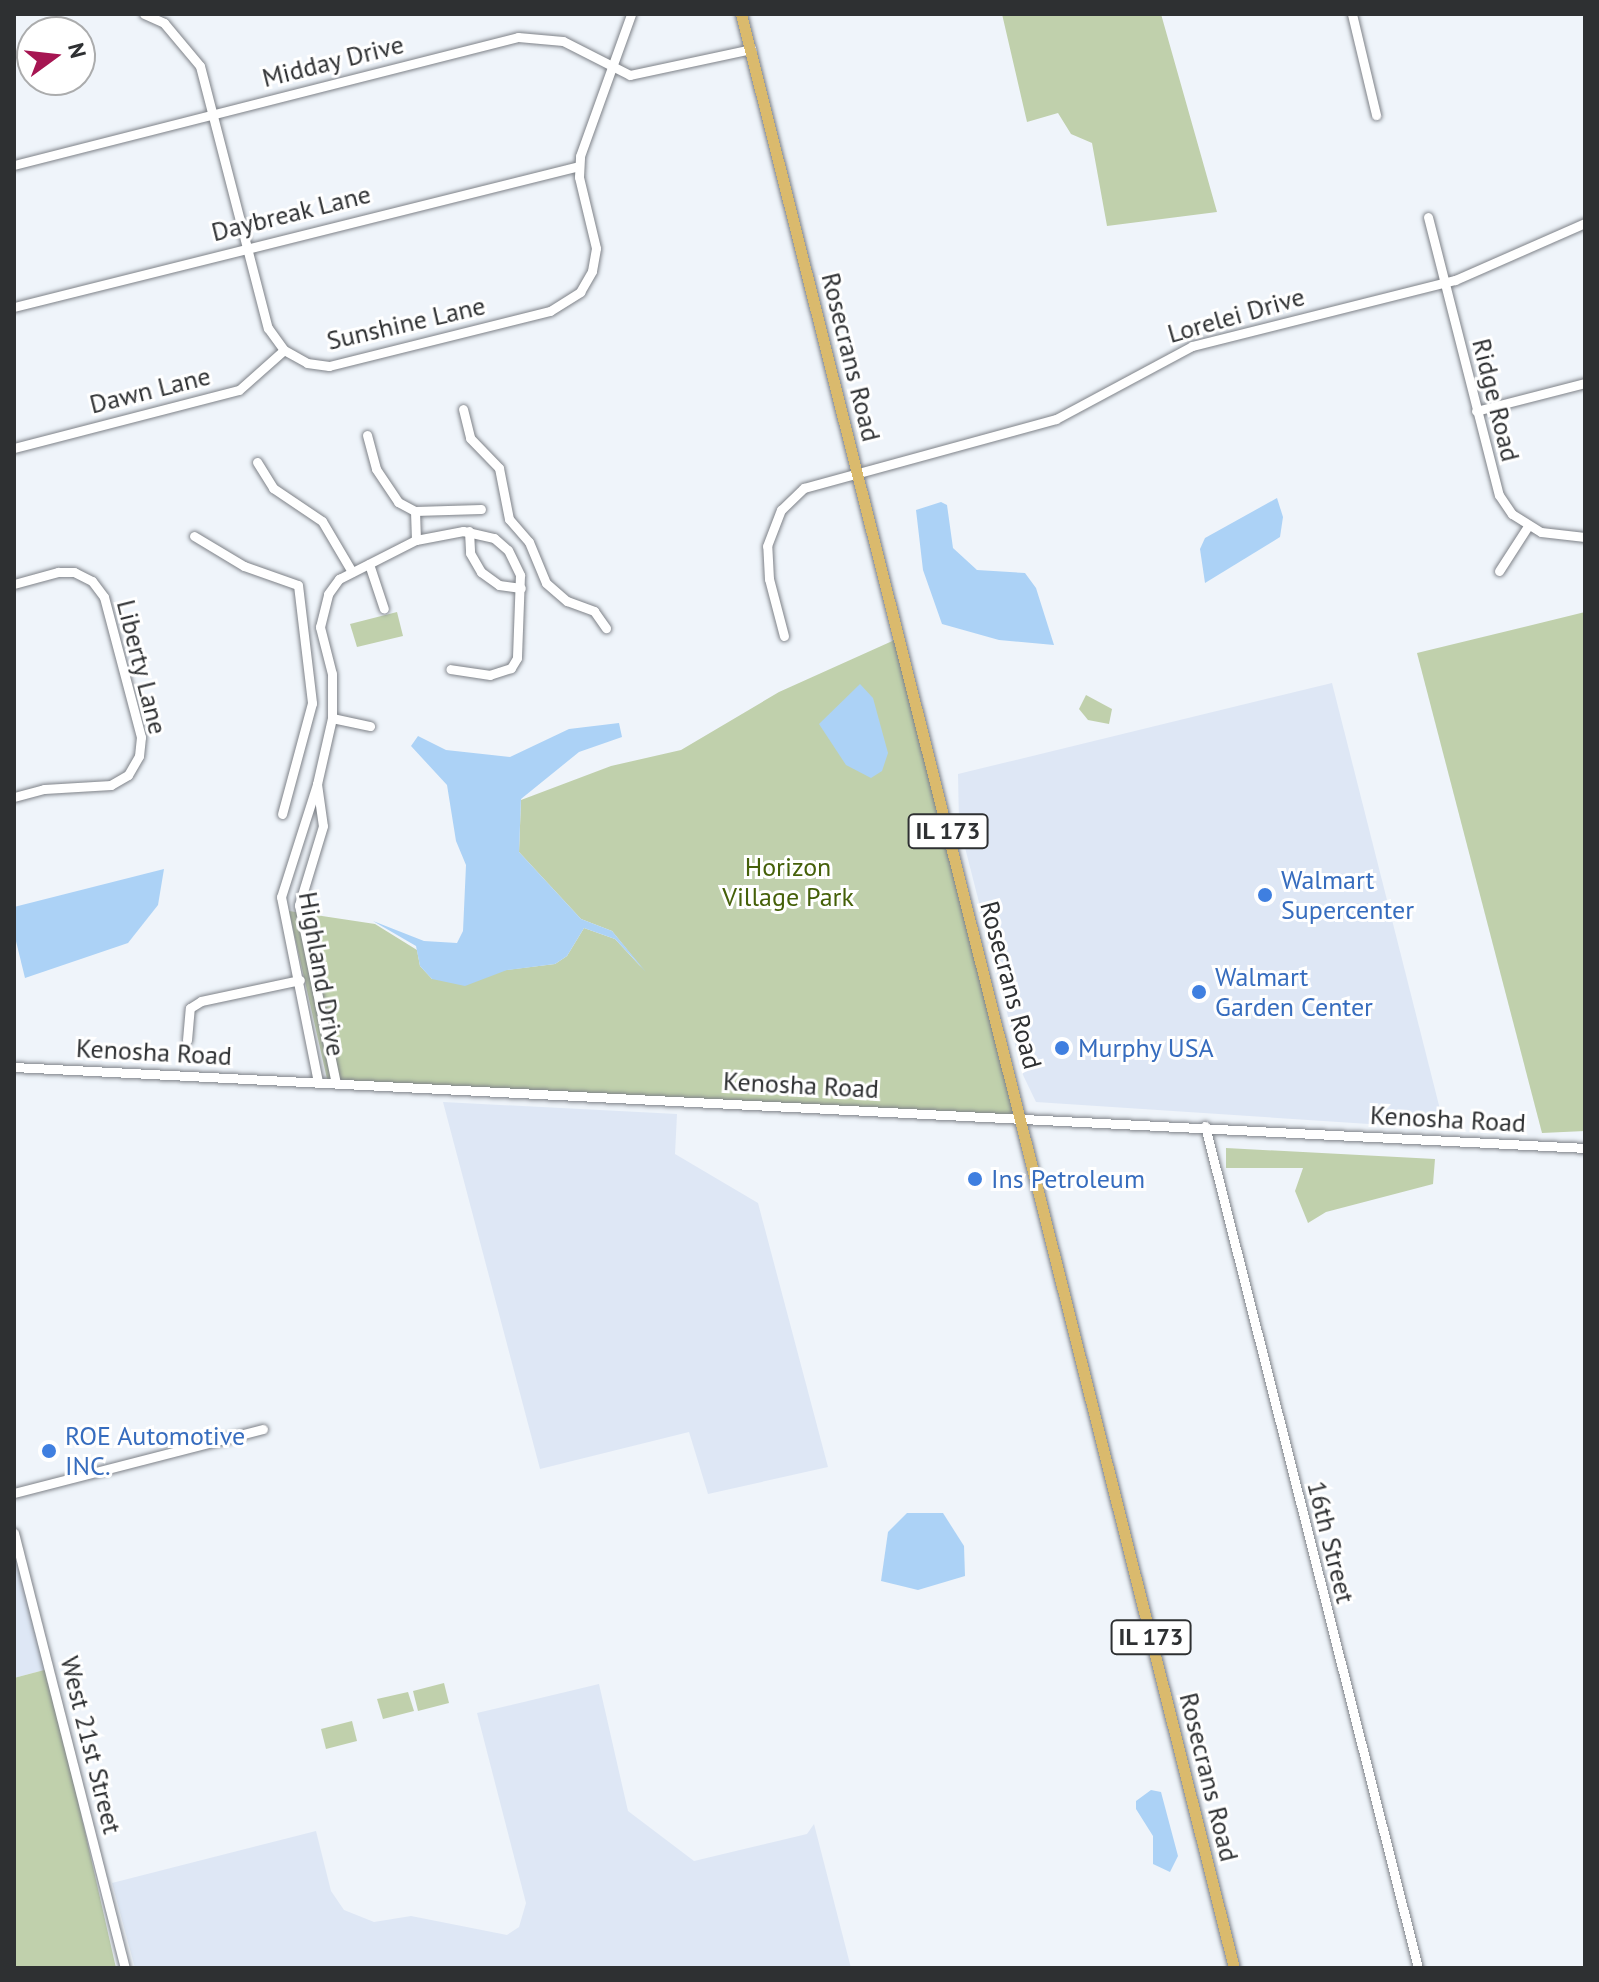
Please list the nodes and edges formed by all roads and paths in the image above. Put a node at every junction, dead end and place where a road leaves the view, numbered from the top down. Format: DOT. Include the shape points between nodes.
graph roads {
  1 [pos="144,14"];
  2 [pos="631,14"];
  3 [pos="741,14"];
  4 [pos="1352,14"];
  5 [pos="167,18"];
  6 [pos="751,49"];
  7 [pos="612,69"];
  8 [pos="213,114"];
  9 [pos="1376,115"];
  10 [pos="14,165"];
  11 [pos="579,166"];
  12 [pos="1428,217"];
  13 [pos="1585,223"];
  14 [pos="247,247"];
  15 [pos="1444,283"];
  16 [pos="14,307"];
  17 [pos="284,350"];
  18 [pos="1585,383"];
  19 [pos="463,409"];
  20 [pos="1476,411"];
  21 [pos="367,435"];
  22 [pos="14,448"];
  23 [pos="257,462"];
  24 [pos="858,471"];
  25 [pos="481,509"];
  26 [pos="415,511"];
  27 [pos="1528,526"];
  28 [pos="469,531"];
  29 [pos="194,536"];
  30 [pos="1585,537"];
  31 [pos="525,538"];
  32 [pos="416,540"];
  33 [pos="508,550"];
  34 [pos="369,564"];
  35 [pos="1499,571"];
  36 [pos="352,572"];
  37 [pos="14,584"];
  38 [pos="521,588"];
  39 [pos="384,609"];
  40 [pos="606,628"];
  41 [pos="784,636"];
  42 [pos="328,655"];
  43 [pos="307,660"];
  44 [pos="450,669"];
  45 [pos="332,718"];
  46 [pos="370,726"];
  47 [pos="317,784"];
  48 [pos="14,797"];
  49 [pos="282,814"];
  50 [pos="300,980"];
  51 [pos="187,1040"];
  52 [pos="14,1067"];
  53 [pos="318,1082"];
  54 [pos="336,1083"];
  55 [pos="1023,1119"];
  56 [pos="1205,1126"];
  57 [pos="1585,1148"];
  58 [pos="263,1429"];
  59 [pos="14,1493"];
  60 [pos="14,1533"];
  61 [pos="125,1968"];
  62 [pos="1234,1968"];
  63 [pos="1418,1968"];
  1 -- 5 [label="street"];
  2 -- 7 [label="street, Sunshine Lane"];
  3 -- 6 [label="main road, Rosecrans Road / IL 173"];
  4 -- 9 [label="street"];
  5 -- 8 [label="street" via="200,66"];
  6 -- 7 [label="street, Midday Drive" via="646,74"];
  6 -- 24 [label="main road, Rosecrans Road / IL 173"];
  7 -- 8 [label="street, Midday Drive" via="563,41 518,37"];
  7 -- 11 [label="street, Sunshine Lane"];
  8 -- 10 [label="street, Midday Drive"];
  8 -- 14 [label="street"];
  11 -- 14 [label="street, Daybreak Lane"];
  11 -- 17 [label="street, Sunshine Lane" via="595,261 580,292 561,307 343,365 319,366"];
  12 -- 15 [label="street, Ridge Road"];
  13 -- 15 [label="street, Lorelei Drive"];
  14 -- 16 [label="street, Daybreak Lane"];
  14 -- 17 [label="street" via="268,328"];
  15 -- 20 [label="street, Ridge Road"];
  15 -- 24 [label="street, Lorelei Drive" via="1192,346 1056,419"];
  17 -- 22 [label="street, Dawn Lane" via="239,390"];
  18 -- 20 [label="street"];
  19 -- 31 [label="street" via="470,438 499,468 509,519"];
  20 -- 27 [label="street, Ridge Road" via="1499,495"];
  21 -- 26 [label="street" via="384,484 398,502"];
  23 -- 36 [label="street" via="273,488 322,521"];
  24 -- 41 [label="street, Lorelei Drive" via="804,488 774,522 767,568"];
  24 -- 55 [label="main road, Rosecrans Road / IL 173"];
  25 -- 26 [label="street"];
  26 -- 32 [label="street"];
  27 -- 30 [label="street, Ridge Road" via="1560,538"];
  27 -- 35 [label="street"];
  28 -- 32 [label="street, Highland Drive"];
  28 -- 33 [label="street" via="494,538"];
  28 -- 38 [label="street" via="470,553 481,572 499,585"];
  29 -- 43 [label="street" via="244,566 298,585"];
  31 -- 33 [label="street"];
  31 -- 40 [label="street" via="546,583 567,601 594,611"];
  32 -- 34 [label="street, Highland Drive"];
  33 -- 38 [label="street" via="517,562"];
  34 -- 36 [label="street, Highland Drive"];
  34 -- 39 [label="street"];
  36 -- 42 [label="street, Highland Drive" via="339,579 321,611"];
  37 -- 48 [label="street, Liberty Lane" via="58,572 74,572 92,581 104,597 141,737 139,756 128,775 111,785 44,789"];
  38 -- 44 [label="street" via="517,658 511,668 490,675"];
  42 -- 43 [label="street"];
  42 -- 45 [label="street, Highland Drive"];
  43 -- 49 [label="street" via="312,703"];
  45 -- 46 [label="street"];
  45 -- 47 [label="street, Highland Drive"];
  47 -- 50 [label="street, Highland Drive" via="281,897"];
  47 -- 54 [label="street, Highland Drive" via="323,826 299,905"];
  50 -- 51 [label="street" via="201,1001 190,1008"];
  50 -- 53 [label="street, Highland Drive"];
  52 -- 53 [label="street, Kenosha Road"];
  53 -- 54 [label="street, Kenosha Road"];
  54 -- 55 [label="street, Kenosha Road"];
  55 -- 56 [label="street, Kenosha Road"];
  55 -- 62 [label="main road, Rosecrans Road / IL 173"];
  56 -- 57 [label="street, Kenosha Road"];
  56 -- 63 [label="street, 16th Street"];
  58 -- 59 [label="street"];
  60 -- 61 [label="street, West 21st Street"];
}
